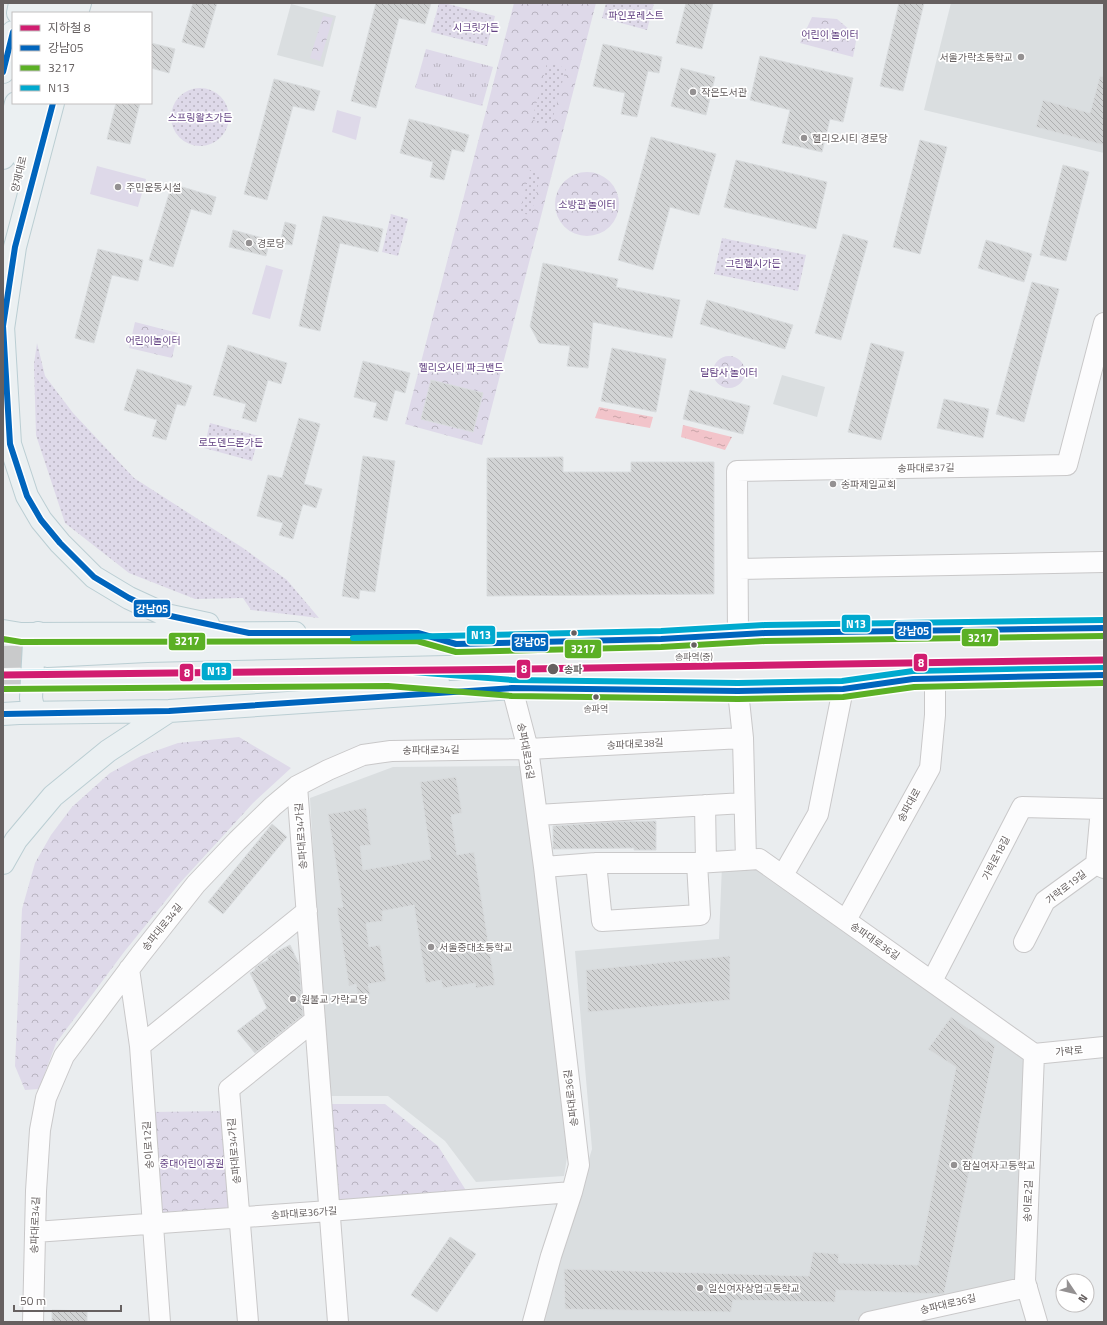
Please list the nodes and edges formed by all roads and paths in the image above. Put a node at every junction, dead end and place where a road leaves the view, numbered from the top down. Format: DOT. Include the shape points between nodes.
graph roads {
  1 [pos="12,36"];
  2 [pos="3,72"];
  3 [pos="16,104"];
  4 [pos="36,104"];
  5 [pos="53,104"];
  6 [pos="3,158"];
  7 [pos="14,247"];
  8 [pos="1104,323"];
  9 [pos="3,326"];
  10 [pos="3,329"];
  11 [pos="1104,562"];
  12 [pos="738,569"];
  13 [pos="1104,628"];
  14 [pos="3,631"];
  15 [pos="38,633"];
  16 [pos="250,633"];
  17 [pos="738,635"];
  18 [pos="456,644"];
  19 [pos="47,656"];
  20 [pos="1104,676"];
  21 [pos="935,678"];
  22 [pos="48,681"];
  23 [pos="512,688"];
  24 [pos="843,689"];
  25 [pos="738,690"];
  26 [pos="168,712"];
  27 [pos="34,713"];
  28 [pos="3,714"];
  29 [pos="742,738"];
  30 [pos="528,749"];
  31 [pos="297,786"];
  32 [pos="744,804"];
  33 [pos="704,806"];
  34 [pos="1103,809"];
  35 [pos="537,815"];
  36 [pos="746,860"];
  37 [pos="702,862"];
  38 [pos="3,863"];
  39 [pos="596,863"];
  40 [pos="1100,866"];
  41 [pos="544,868"];
  42 [pos="783,875"];
  43 [pos="307,911"];
  44 [pos="846,920"];
  45 [pos="1024,942"];
  46 [pos="129,969"];
  47 [pos="932,981"];
  48 [pos="315,1020"];
  49 [pos="140,1046"];
  50 [pos="1104,1048"];
  51 [pos="1034,1054"];
  52 [pos="572,1192"];
  53 [pos="329,1211"];
  54 [pos="240,1218"];
  55 [pos="154,1224"];
  56 [pos="35,1232"];
  57 [pos="1027,1287"];
  58 [pos="941,1314"];
  59 [pos="33,1322"];
  60 [pos="160,1322"];
  61 [pos="248,1322"];
  62 [pos="338,1322"];
  63 [pos="533,1322"];
  64 [pos="869,1322"];
  65 [pos="1037,1322"];
  1 -- 2 [label="main road"];
  3 -- 6 [label="main road, 양재대로"];
  4 -- 7 [label="main road, 양재대로" via="13,200"];
  5 -- 7 [label="main road, 양재대로"];
  7 -- 9 [label="main road, 양재대로"];
  8 -- 12 [label="street, 송파대로37길" via="1067,465 737,471"];
  9 -- 10 [label="main road, 양재대로"];
  9 -- 16 [label="main road" via="10,444 27,496 41,520 94,577 129,598 166,615"];
  11 -- 12 [label="street"];
  12 -- 17 [label="street, 송파대로37길"];
  13 -- 17 [label="main road"];
  14 -- 15 [label="main road"];
  15 -- 16 [label="main road"];
  15 -- 27 [label="main road" via="34,642 31,682"];
  16 -- 18 [label="main road" via="418,633"];
  17 -- 18 [label="main road"];
  18 -- 19 [label="main road" via="147,651"];
  20 -- 21 [label="main road"];
  21 -- 24 [label="main road" via="913,678"];
  21 -- 44 [label="street, 송파대로" via="930,768"];
  22 -- 23 [label="main road" via="388,678"];
  23 -- 25 [label="main road"];
  23 -- 26 [label="main road"];
  23 -- 30 [label="street, 송파대로36길"];
  24 -- 25 [label="main road"];
  24 -- 42 [label="street" via="818,814"];
  25 -- 29 [label="street"];
  26 -- 27 [label="main road"];
  26 -- 38 [label="main road" via="108,751 53,796 16,840"];
  27 -- 28 [label="main road"];
  29 -- 30 [label="street, 송파대로38길"];
  29 -- 32 [label="street"];
  30 -- 31 [label="street, 송파대로34길" via="390,751 363,755"];
  30 -- 35 [label="street, 송파대로36길"];
  31 -- 43 [label="street, 송파대로34가길"];
  31 -- 46 [label="street, 송파대로34길" via="273,806 196,884"];
  32 -- 33 [label="street"];
  32 -- 36 [label="street"];
  33 -- 35 [label="street"];
  33 -- 37 [label="street"];
  34 -- 40 [label="street"];
  34 -- 47 [label="street, 가락로18길" via="1022,807"];
  35 -- 41 [label="street, 송파대로36길"];
  36 -- 37 [label="street, 송파대로36길"];
  36 -- 42 [label="street, 송파대로36길" via="759,859"];
  37 -- 39 [label="street, 송파대로36길"];
  37 -- 39 [label="street" via="700,915 602,921"];
  39 -- 41 [label="street, 송파대로36길"];
  40 -- 45 [label="street, 가락로19길" via="1045,901"];
  41 -- 52 [label="street, 송파대로36길" via="580,1165"];
  42 -- 44 [label="street, 송파대로36길"];
  43 -- 48 [label="street, 송파대로34가길"];
  43 -- 49 [label="street"];
  44 -- 47 [label="street, 송파대로36길"];
  46 -- 49 [label="street, 송이로12길"];
  46 -- 56 [label="street, 송파대로34길" via="64,1056 46,1098 40,1130"];
  47 -- 51 [label="street, 송파대로36길"];
  48 -- 53 [label="street, 송파대로34가길"];
  48 -- 54 [label="street, 송파대로34가길" via="229,1089"];
  49 -- 55 [label="street, 송이로12길"];
  50 -- 51 [label="street, 가락로"];
  51 -- 57 [label="street, 송이로2길" via="1025,1281"];
  52 -- 53 [label="street, 송파대로36가길"];
  52 -- 63 [label="street, 송파대로36길"];
  53 -- 54 [label="street, 송파대로36가길"];
  53 -- 62 [label="street, 송파대로34가길"];
  54 -- 55 [label="street, 송파대로36가길"];
  54 -- 61 [label="street, 송파대로34가길"];
  55 -- 56 [label="street, 송파대로36가길"];
  55 -- 60 [label="street, 송이로12길"];
  56 -- 59 [label="street, 송파대로34길"];
  57 -- 58 [label="street, 송파대로36길"];
  57 -- 65 [label="street, 송이로2길"];
  58 -- 64 [label="street, 송파대로36길"];
}
